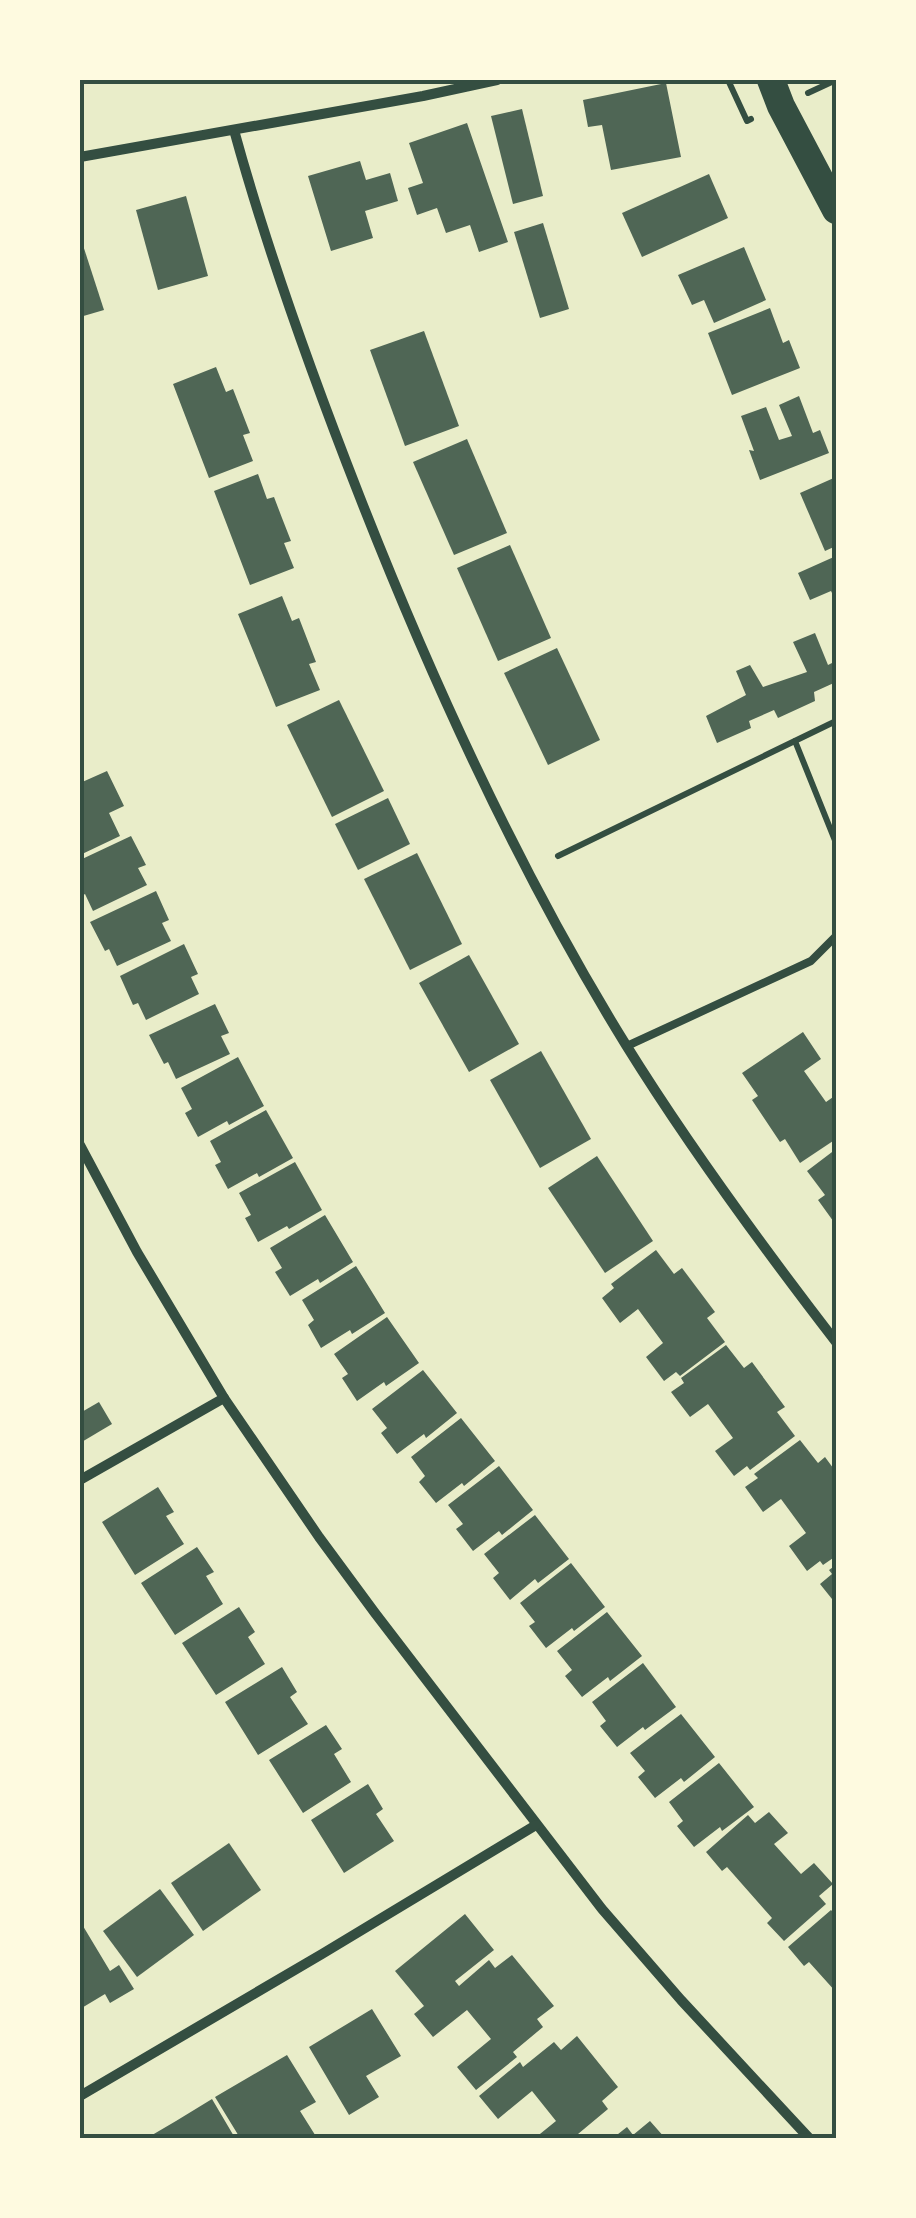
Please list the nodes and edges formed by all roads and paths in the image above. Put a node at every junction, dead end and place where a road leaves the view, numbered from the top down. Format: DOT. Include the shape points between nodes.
graph roads {
  1 [pos="497,80"];
  2 [pos="728,80"];
  3 [pos="771,80"];
  4 [pos="836,80"];
  5 [pos="808,93"];
  6 [pos="747,121"];
  7 [pos="234,130"];
  8 [pos="80,157"];
  9 [pos="836,210"];
  10 [pos="836,722"];
  11 [pos="795,741"];
  12 [pos="836,844"];
  13 [pos="558,856"];
  14 [pos="836,936"];
  15 [pos="627,1046"];
  16 [pos="80,1145"];
  17 [pos="836,1342"];
  18 [pos="224,1398"];
  19 [pos="80,1480"];
  20 [pos="536,1824"];
  21 [pos="80,2096"];
  22 [pos="809,2138"];
  1 -- 7 [label="street"];
  2 -- 6 [label="path"];
  3 -- 9 [label="highway"];
  4 -- 5 [label="path"];
  7 -- 8 [label="street"];
  7 -- 15 [label="street" via="304,351 413,628 519,853"];
  10 -- 11 [label="path"];
  11 -- 12 [label="path"];
  11 -- 13 [label="path"];
  14 -- 15 [label="lane" via="811,961"];
  15 -- 17 [label="street"];
  16 -- 18 [label="street"];
  18 -- 19 [label="street"];
  18 -- 20 [label="street"];
  20 -- 21 [label="street"];
  20 -- 22 [label="street" via="614,1922"];
}
